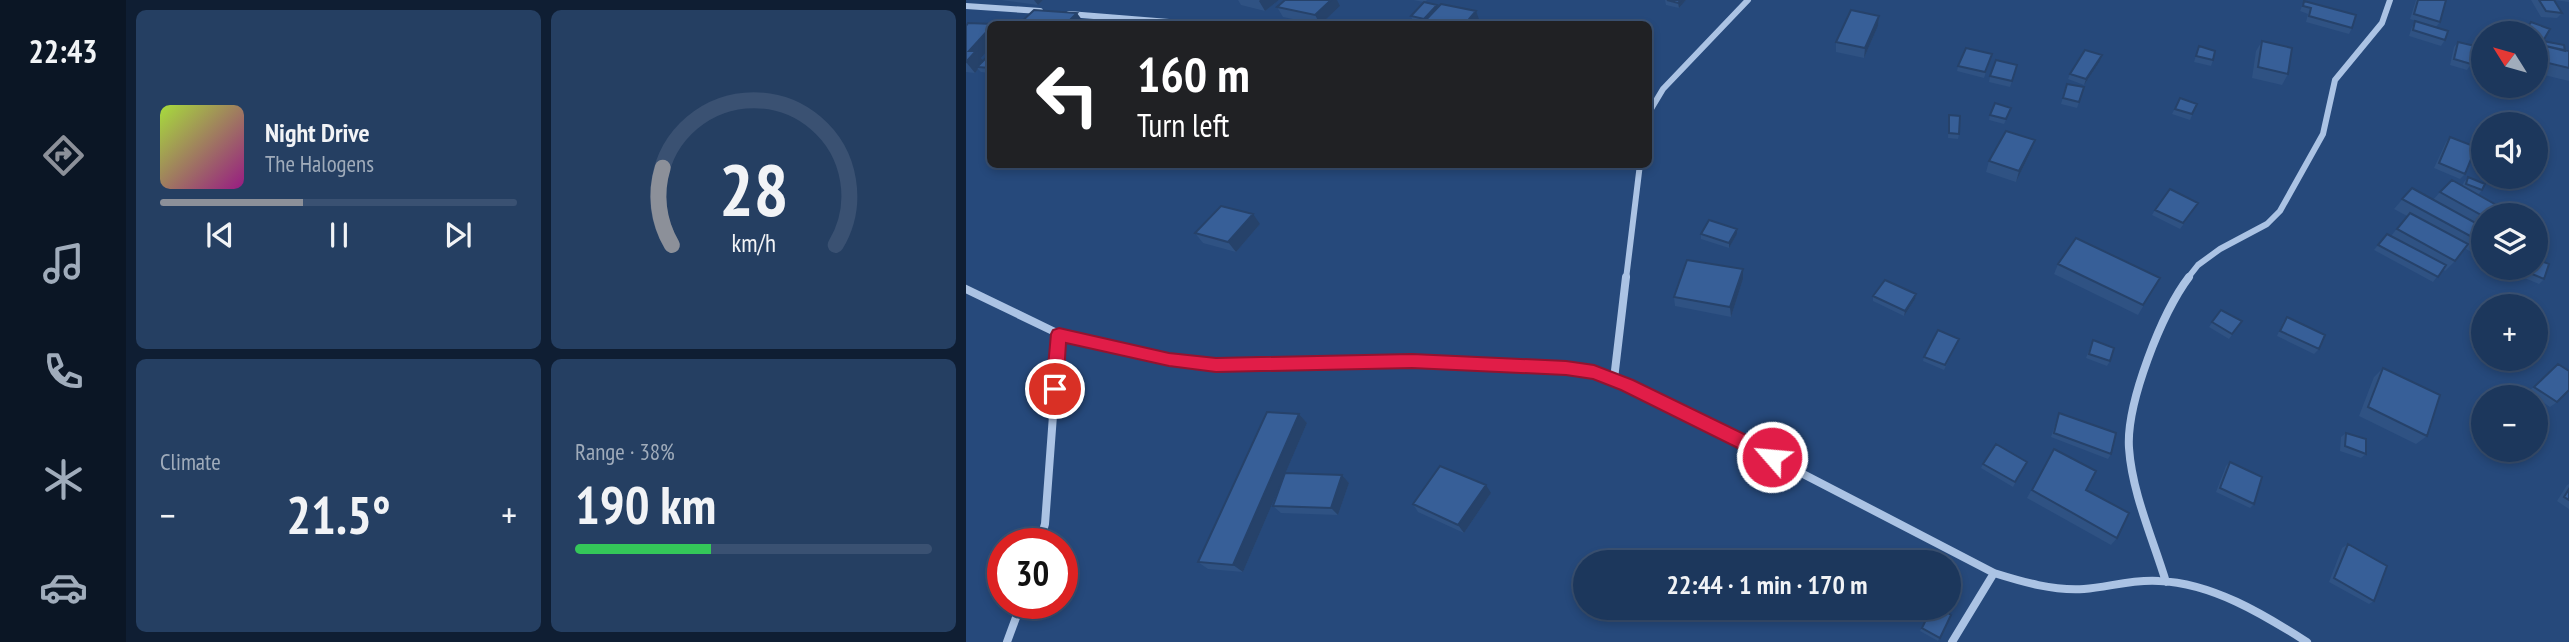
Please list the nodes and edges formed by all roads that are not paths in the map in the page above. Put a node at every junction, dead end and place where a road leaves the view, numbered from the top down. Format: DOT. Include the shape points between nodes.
graph roads {
  1 [pos="1748,0"];
  2 [pos="2390,0"];
  3 [pos="966,5"];
  4 [pos="1158,21"];
  5 [pos="1652,108"];
  6 [pos="1640,168"];
  7 [pos="966,289"];
  8 [pos="1059,334"];
  9 [pos="1614,380"];
  10 [pos="1044,528"];
  11 [pos="1994,573"];
  12 [pos="2166,582"];
  13 [pos="1015,619"];
  14 [pos="1007,642"];
  15 [pos="1952,642"];
  16 [pos="2307,642"];
  1 -- 5 [label="street" via="1670,81"];
  2 -- 12 [label="street" via="2382,23 2335,80 2323,134 2280,211 2267,224 2198,265 2181,287 2151,351 2130,420 2129,448"];
  3 -- 4 [label="street"];
  6 -- 9 [label="street"];
  7 -- 8 [label="street"];
  8 -- 9 [label="street" via="1216,365 1412,361 1566,368"];
  8 -- 10 [label="street"];
  9 -- 11 [label="street"];
  11 -- 12 [label="street" via="2060,590 2143,580"];
  11 -- 15 [label="street"];
  12 -- 16 [label="street" via="2233,602"];
  13 -- 14 [label="street"];
}
